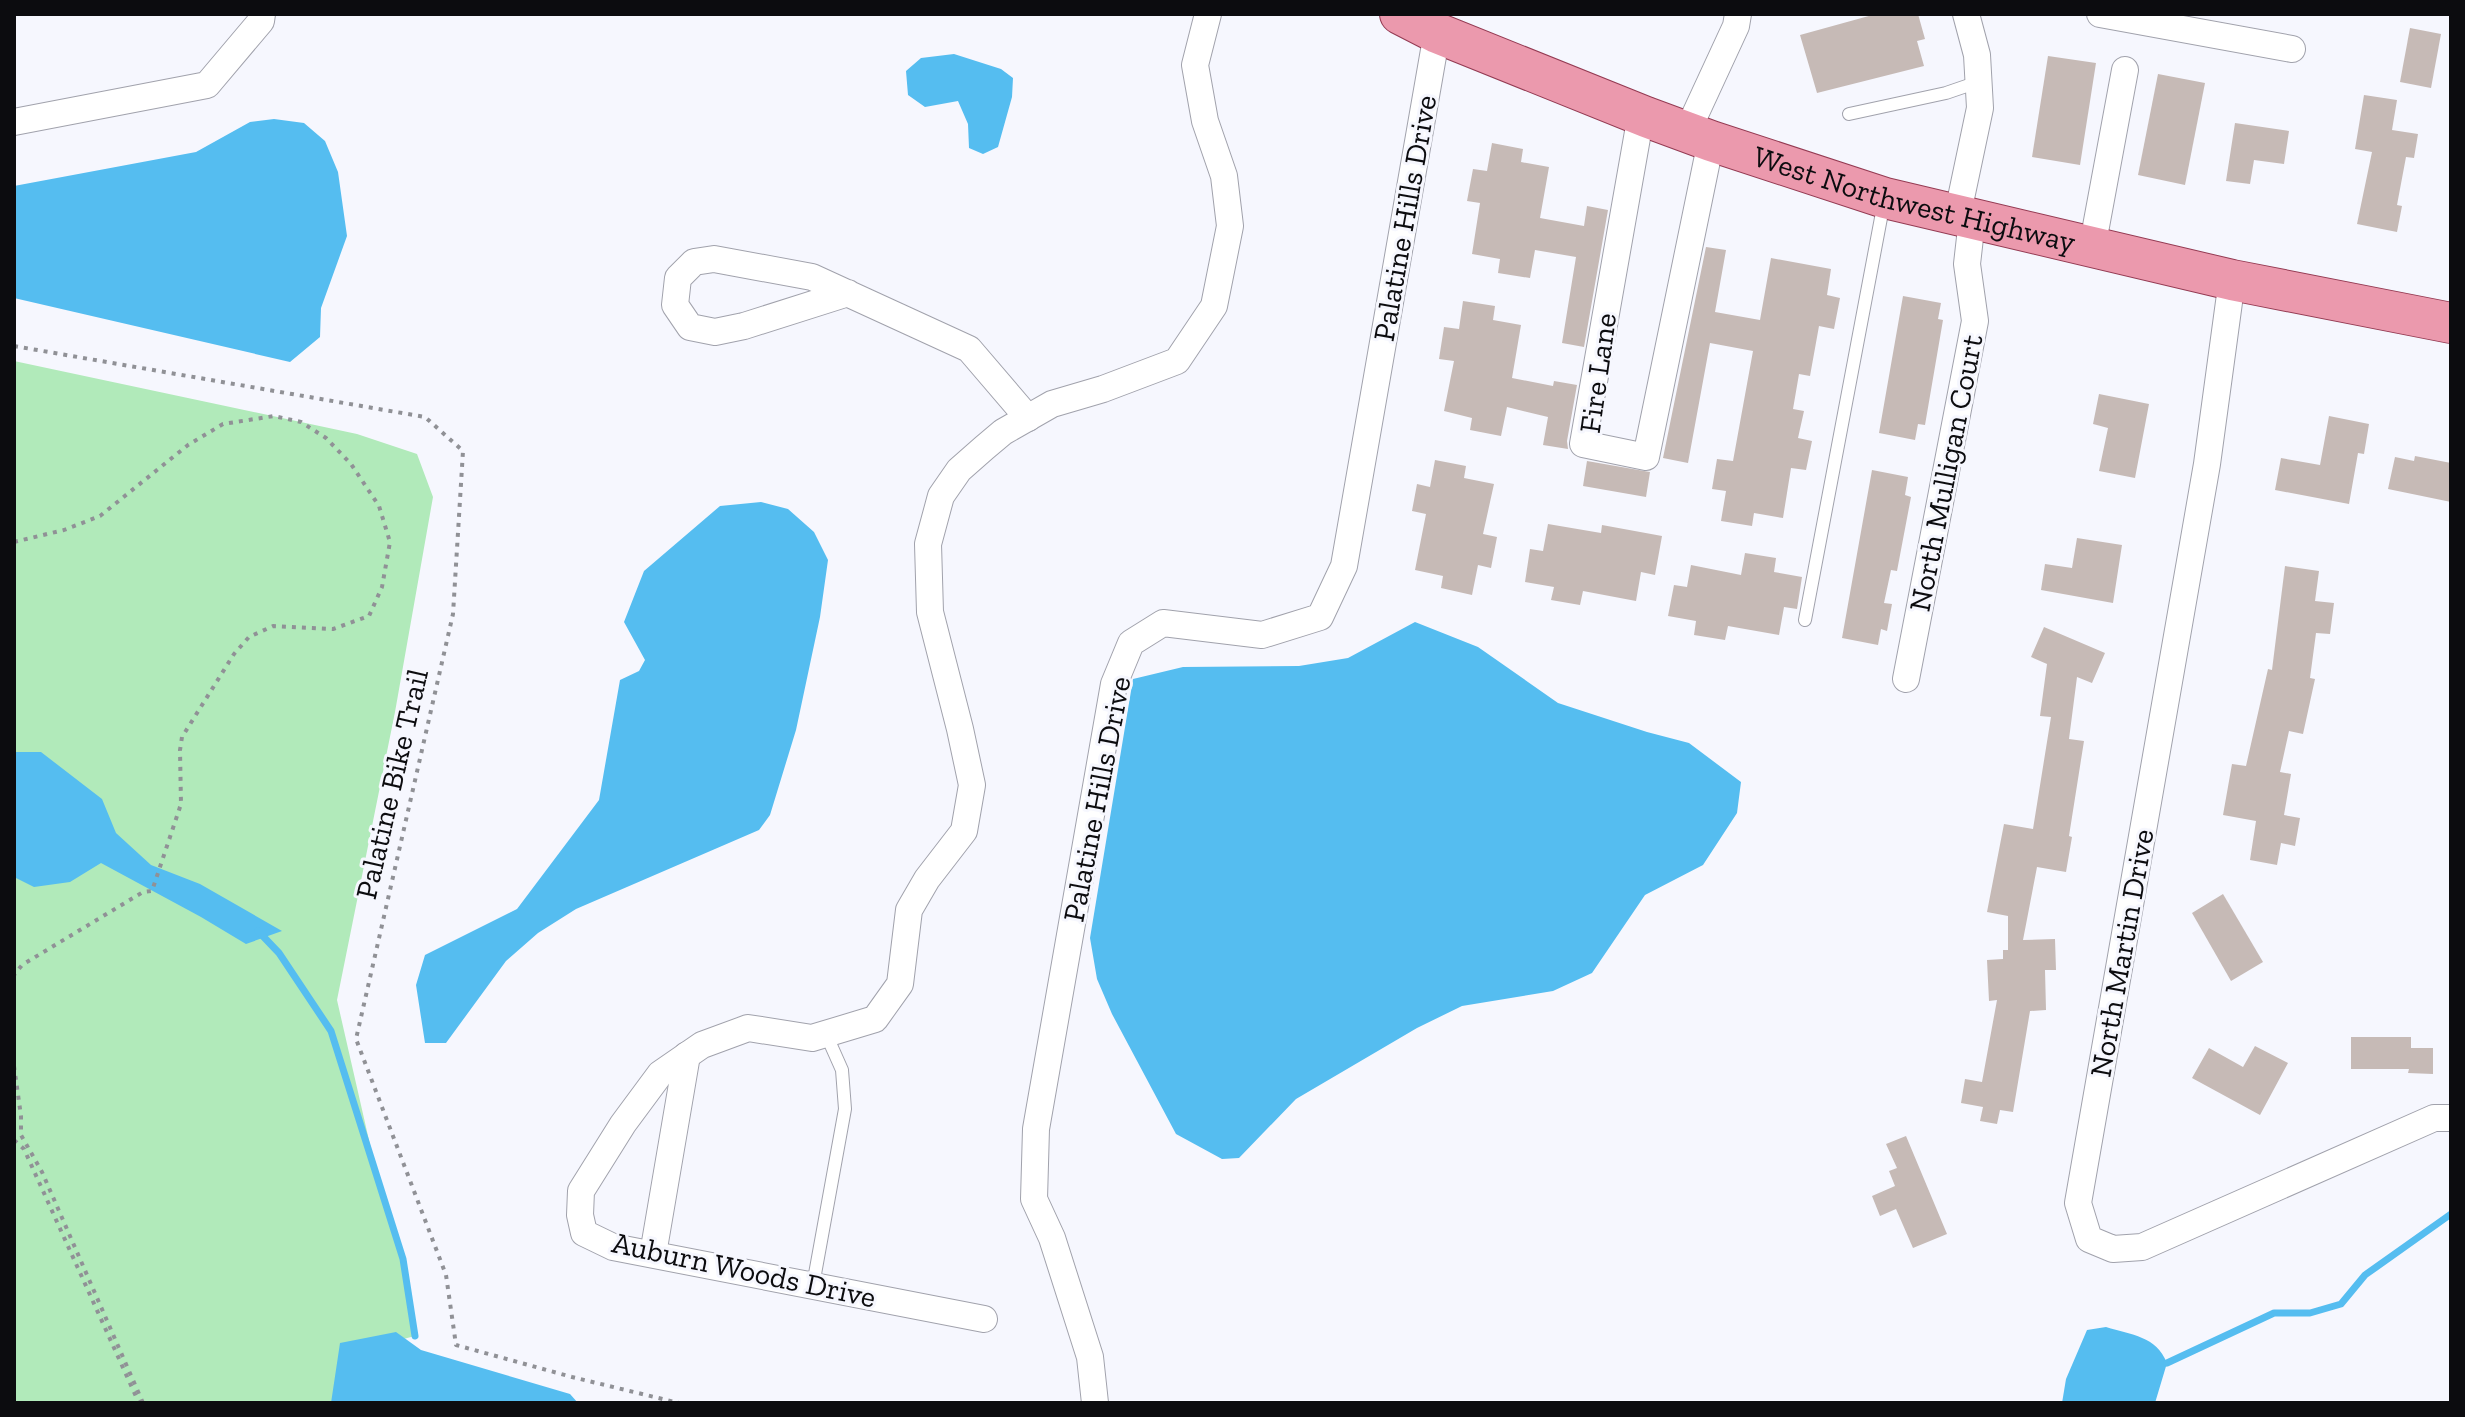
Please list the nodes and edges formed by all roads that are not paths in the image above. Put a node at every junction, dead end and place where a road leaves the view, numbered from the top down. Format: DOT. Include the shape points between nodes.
graph roads {
  1 [pos="262,14"];
  2 [pos="1208,14"];
  3 [pos="1400,14"];
  4 [pos="1738,14"];
  5 [pos="1966,14"];
  6 [pos="2100,14"];
  7 [pos="1437,33"];
  8 [pos="2292,49"];
  9 [pos="2125,70"];
  10 [pos="1978,82"];
  11 [pos="1849,114"];
  12 [pos="1641,115"];
  13 [pos="14,122"];
  14 [pos="1699,137"];
  15 [pos="1885,198"];
  16 [pos="1965,218"];
  17 [pos="2092,248"];
  18 [pos="2232,280"];
  19 [pos="848,293"];
  20 [pos="2450,319"];
  21 [pos="1028,418"];
  22 [pos="1805,620"];
  23 [pos="1906,679"];
  24 [pos="826,1034"];
  25 [pos="687,1055"];
  26 [pos="2451,1118"];
  27 [pos="653,1254"];
  28 [pos="813,1285"];
  29 [pos="984,1319"];
  30 [pos="1095,1403"];
  1 -- 13 [label="street" via="207,85"];
  2 -- 21 [label="street, Auburn Woods Drive" via="1195,65 1205,121 1224,176 1230,226 1214,306 1177,361 1052,404"];
  3 -- 7 [label="main road, West Northwest Highway"];
  4 -- 14 [label="street"];
  5 -- 10 [label="street, North Mulligan Court"];
  6 -- 8 [label="street"];
  7 -- 12 [label="main road, West Northwest Highway"];
  7 -- 30 [label="street, Palatine Hills Drive" via="1344,566 1320,617 1262,635 1163,623 1131,643 1114,684 1036,1129 1034,1199 1090,1357"];
  9 -- 17 [label="street"];
  10 -- 11 [label="lane"];
  10 -- 16 [label="street, North Mulligan Court" via="1980,108"];
  12 -- 14 [label="main road, West Northwest Highway"];
  12 -- 14 [label="street, Fire Lane" via="1583,444 1646,457"];
  14 -- 15 [label="main road, West Northwest Highway"];
  15 -- 16 [label="main road, West Northwest Highway"];
  15 -- 22 [label="lane"];
  16 -- 17 [label="main road, West Northwest Highway"];
  16 -- 23 [label="street, North Mulligan Court" via="1975,321"];
  17 -- 18 [label="main road, West Northwest Highway"];
  18 -- 20 [label="main road, West Northwest Highway"];
  18 -- 26 [label="street, North Martin Drive" via="2207,464 2078,1203 2089,1239 2113,1249 2142,1247 2434,1118"];
  19 -- 19 [label="street" via="715,332 690,327 675,305 678,278 694,262 714,259 812,277"];
  19 -- 21 [label="street" via="969,349"];
  21 -- 24 [label="street, Auburn Woods Drive" via="959,470 941,496 928,544 930,612 972,785 964,831 909,910 900,984 875,1019"];
  24 -- 25 [label="street, Auburn Woods Drive" via="812,1038 748,1028"];
  24 -- 28 [label="lane" via="842,1070 845,1109"];
  25 -- 27 [label="street"];
  25 -- 27 [label="street, Auburn Woods Drive" via="660,1074 581,1191 584,1233 613,1247"];
  27 -- 28 [label="street, Auburn Woods Drive"];
  28 -- 29 [label="street, Auburn Woods Drive"];
}
